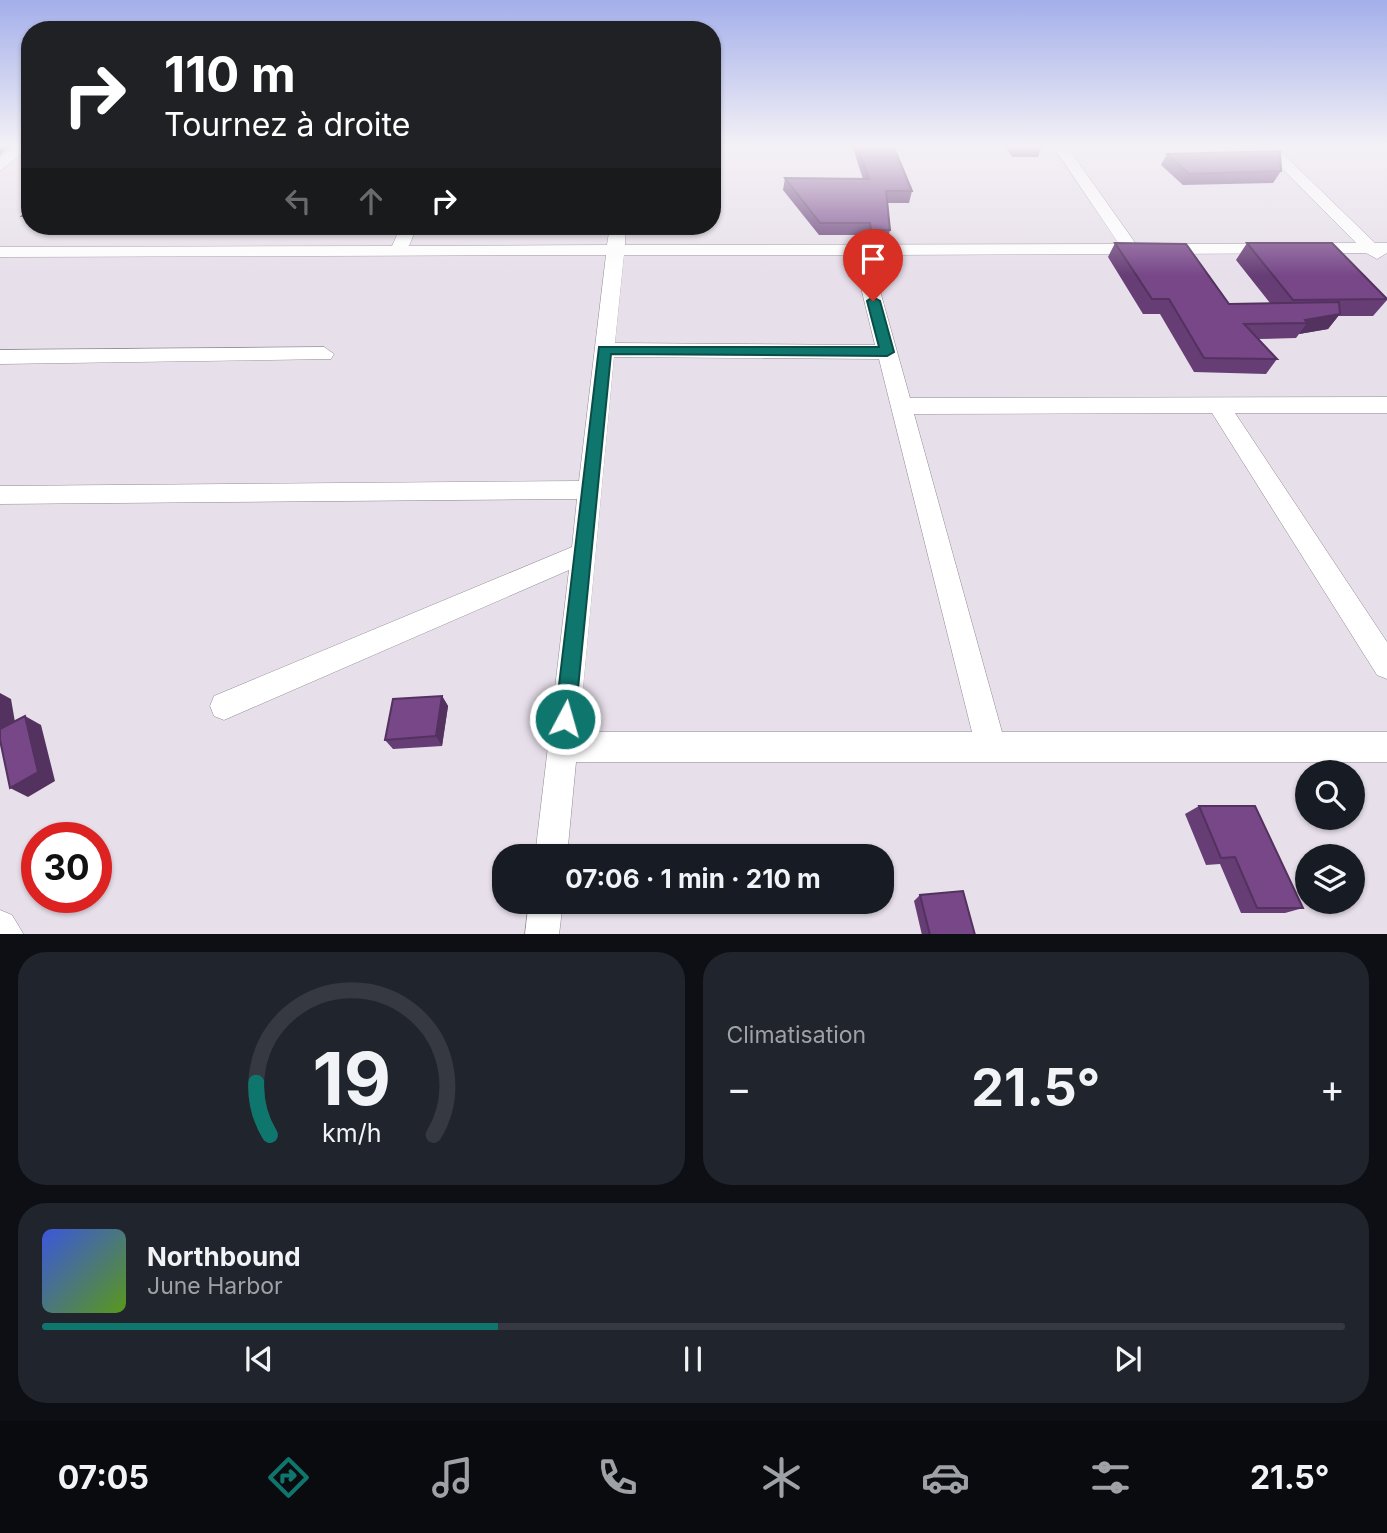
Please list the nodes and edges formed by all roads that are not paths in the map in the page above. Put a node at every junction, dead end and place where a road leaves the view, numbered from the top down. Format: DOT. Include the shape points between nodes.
graph roads {
  1 [pos="1089,189"];
  2 [pos="1314,189"];
  3 [pos="405,235"];
  4 [pos="616,238"];
  5 [pos="1379,248"];
  6 [pos="860,249"];
  7 [pos="1131,249"];
  8 [pos="398,251"];
  9 [pos="0,252"];
  10 [pos="1387,264"];
  11 [pos="604,350"];
  12 [pos="887,352"];
  13 [pos="324,354"];
  14 [pos="0,357"];
  15 [pos="1387,405"];
  16 [pos="901,406"];
  17 [pos="1219,406"];
  18 [pos="590,490"];
  19 [pos="0,495"];
  20 [pos="583,553"];
  21 [pos="1387,666"];
  22 [pos="224,706"];
  23 [pos="562,747"];
  24 [pos="1387,747"];
  25 [pos="991,748"];
  26 [pos="552,844"];
  27 [pos="544,914"];
  28 [pos="0,927"];
  29 [pos="7,934"];
  30 [pos="542,934"];
  1 -- 7 [label="street"];
  2 -- 5 [label="street"];
  3 -- 8 [label="street"];
  4 -- 6 [label="street"];
  4 -- 8 [label="street"];
  4 -- 11 [label="street"];
  5 -- 7 [label="street"];
  5 -- 10 [label="street"];
  6 -- 7 [label="street"];
  6 -- 12 [label="street"];
  8 -- 9 [label="street"];
  11 -- 12 [label="street"];
  11 -- 18 [label="street"];
  12 -- 16 [label="street"];
  13 -- 14 [label="street"];
  15 -- 17 [label="street"];
  16 -- 17 [label="street"];
  16 -- 25 [label="street"];
  17 -- 21 [label="street"];
  18 -- 19 [label="street"];
  18 -- 20 [label="street"];
  20 -- 22 [label="street"];
  20 -- 23 [label="street"];
  23 -- 25 [label="street"];
  23 -- 26 [label="street"];
  24 -- 25 [label="street"];
  27 -- 30 [label="street"];
  28 -- 29 [label="street"];
}
